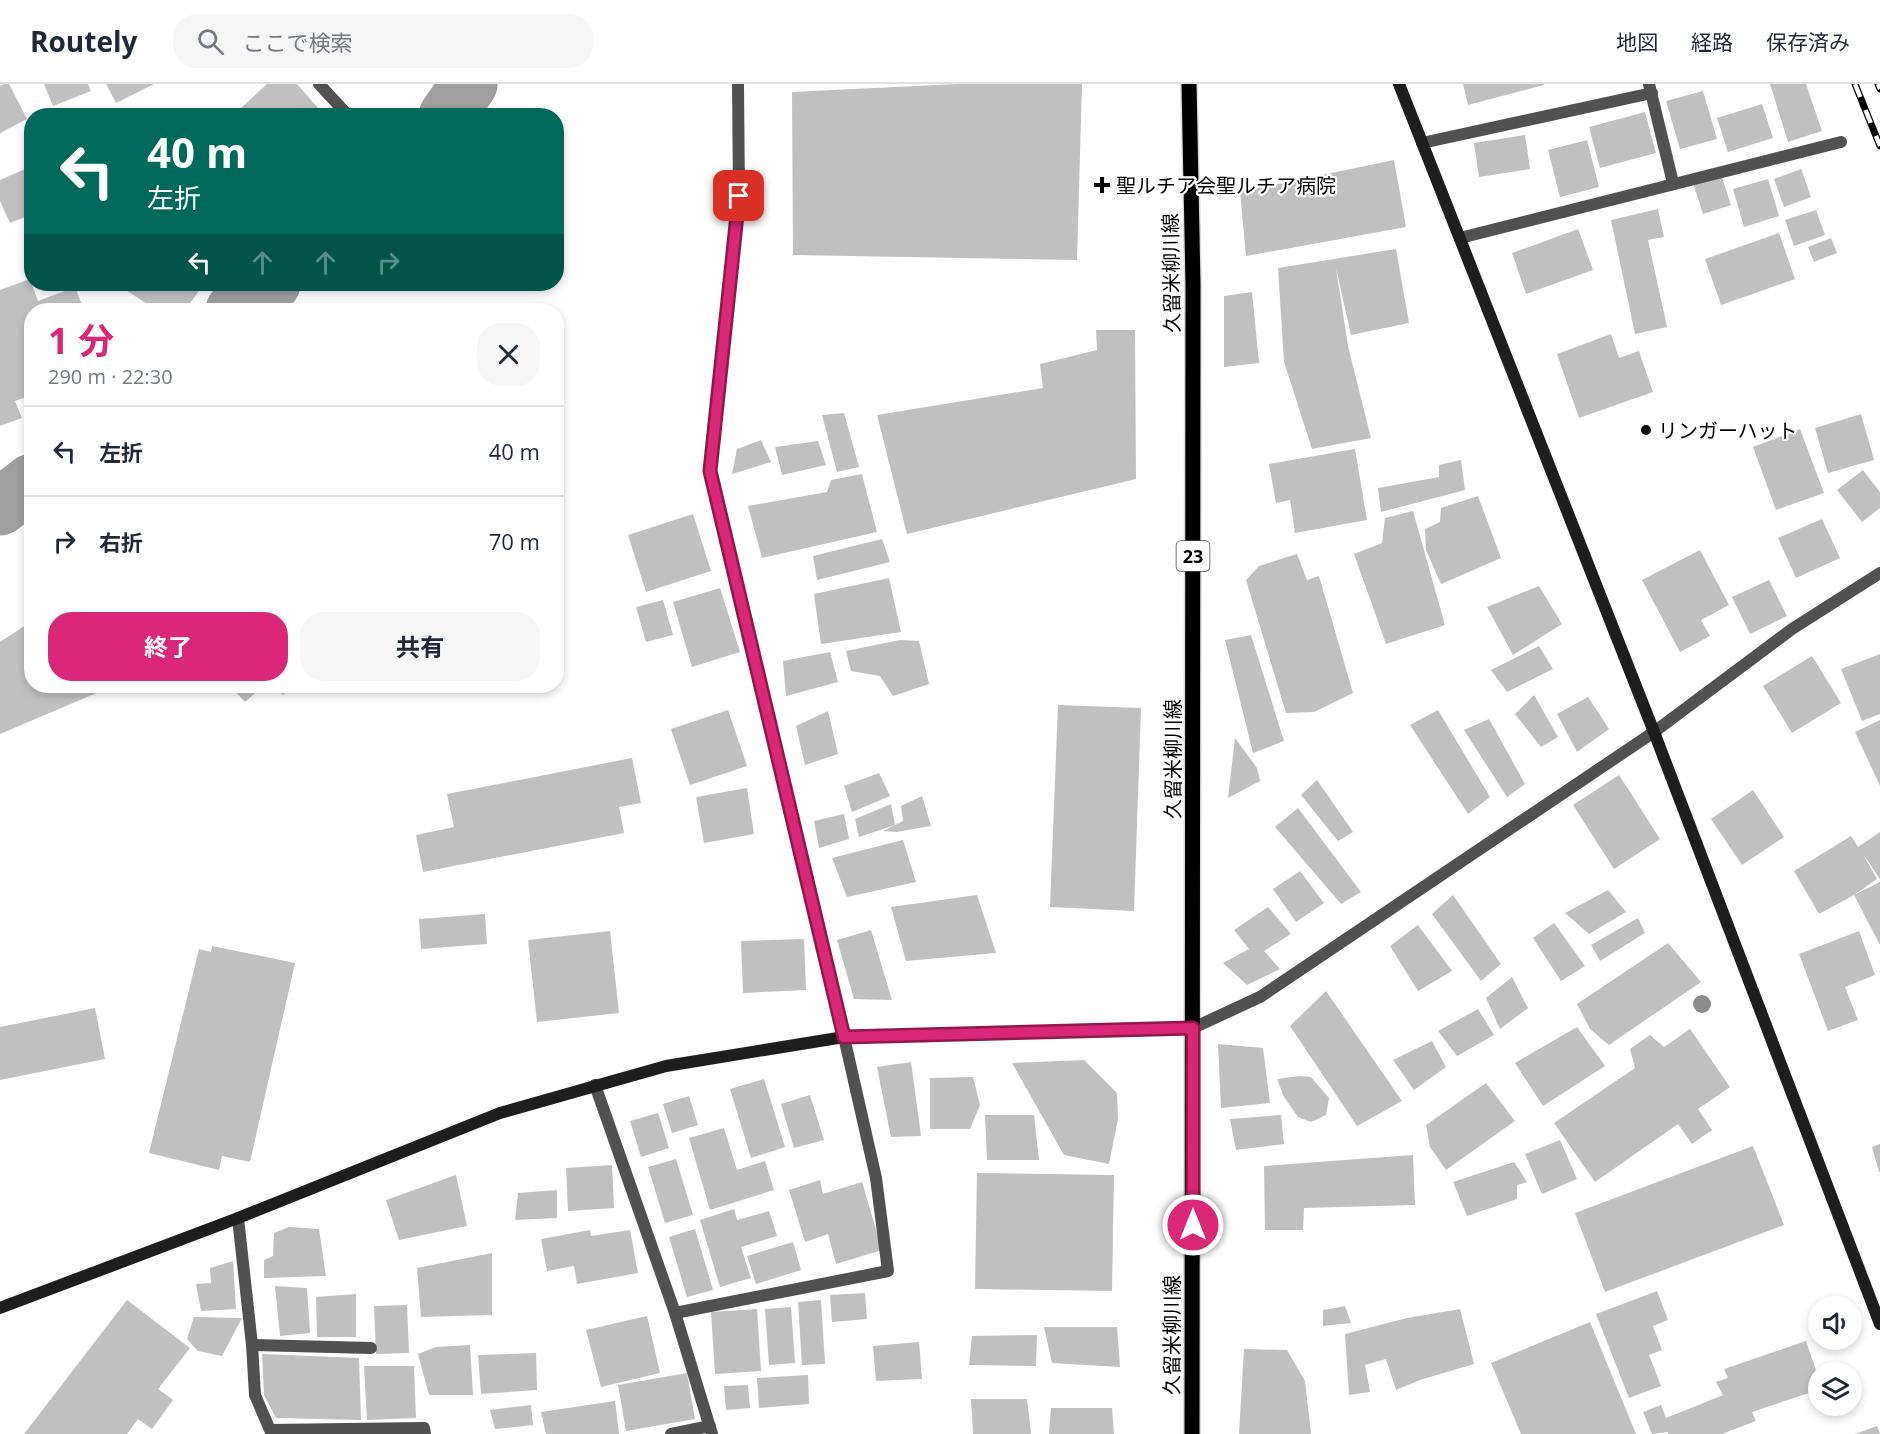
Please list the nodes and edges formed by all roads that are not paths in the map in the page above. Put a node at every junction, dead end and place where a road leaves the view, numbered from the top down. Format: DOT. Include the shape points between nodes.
graph roads {
  1 [pos="319,84"];
  2 [pos="738,84"];
  3 [pos="1189,84"];
  4 [pos="1400,84"];
  5 [pos="1651,89"];
  6 [pos="341,108"];
  7 [pos="1841,142"];
  8 [pos="1422,143"];
  9 [pos="1673,183"];
  10 [pos="1460,238"];
  11 [pos="1880,573"];
  12 [pos="1654,732"];
  13 [pos="1193,1028"];
  14 [pos="844,1037"];
  15 [pos="595,1085"];
  16 [pos="238,1218"];
  17 [pos="0,1308"];
  18 [pos="675,1313"];
  19 [pos="1880,1324"];
  20 [pos="252,1345"];
  21 [pos="370,1348"];
  22 [pos="711,1430"];
  23 [pos="425,1434"];
  24 [pos="671,1434"];
  25 [pos="1192,1434"];
  1 -- 6 [label="street"];
  2 -- 14 [label="street" via="739,196 710,471"];
  3 -- 13 [label="main road, 久留米柳川線 / 23" via="1193,284"];
  4 -- 8 [label="street"];
  5 -- 8 [label="street"];
  5 -- 9 [label="street"];
  7 -- 9 [label="street"];
  8 -- 10 [label="street"];
  9 -- 10 [label="street"];
  10 -- 12 [label="street"];
  11 -- 12 [label="street" via="1791,629"];
  12 -- 13 [label="street" via="1260,997"];
  12 -- 19 [label="street"];
  13 -- 14 [label="street"];
  13 -- 25 [label="main road, 久留米柳川線 / 23"];
  14 -- 15 [label="street" via="666,1066"];
  14 -- 18 [label="street" via="876,1178 888,1271"];
  15 -- 16 [label="street" via="500,1113"];
  15 -- 18 [label="street"];
  16 -- 17 [label="street"];
  16 -- 20 [label="street"];
  18 -- 22 [label="street"];
  20 -- 21 [label="street"];
  20 -- 23 [label="street" via="255,1395 270,1430 424,1428"];
  22 -- 24 [label="street"];
}
